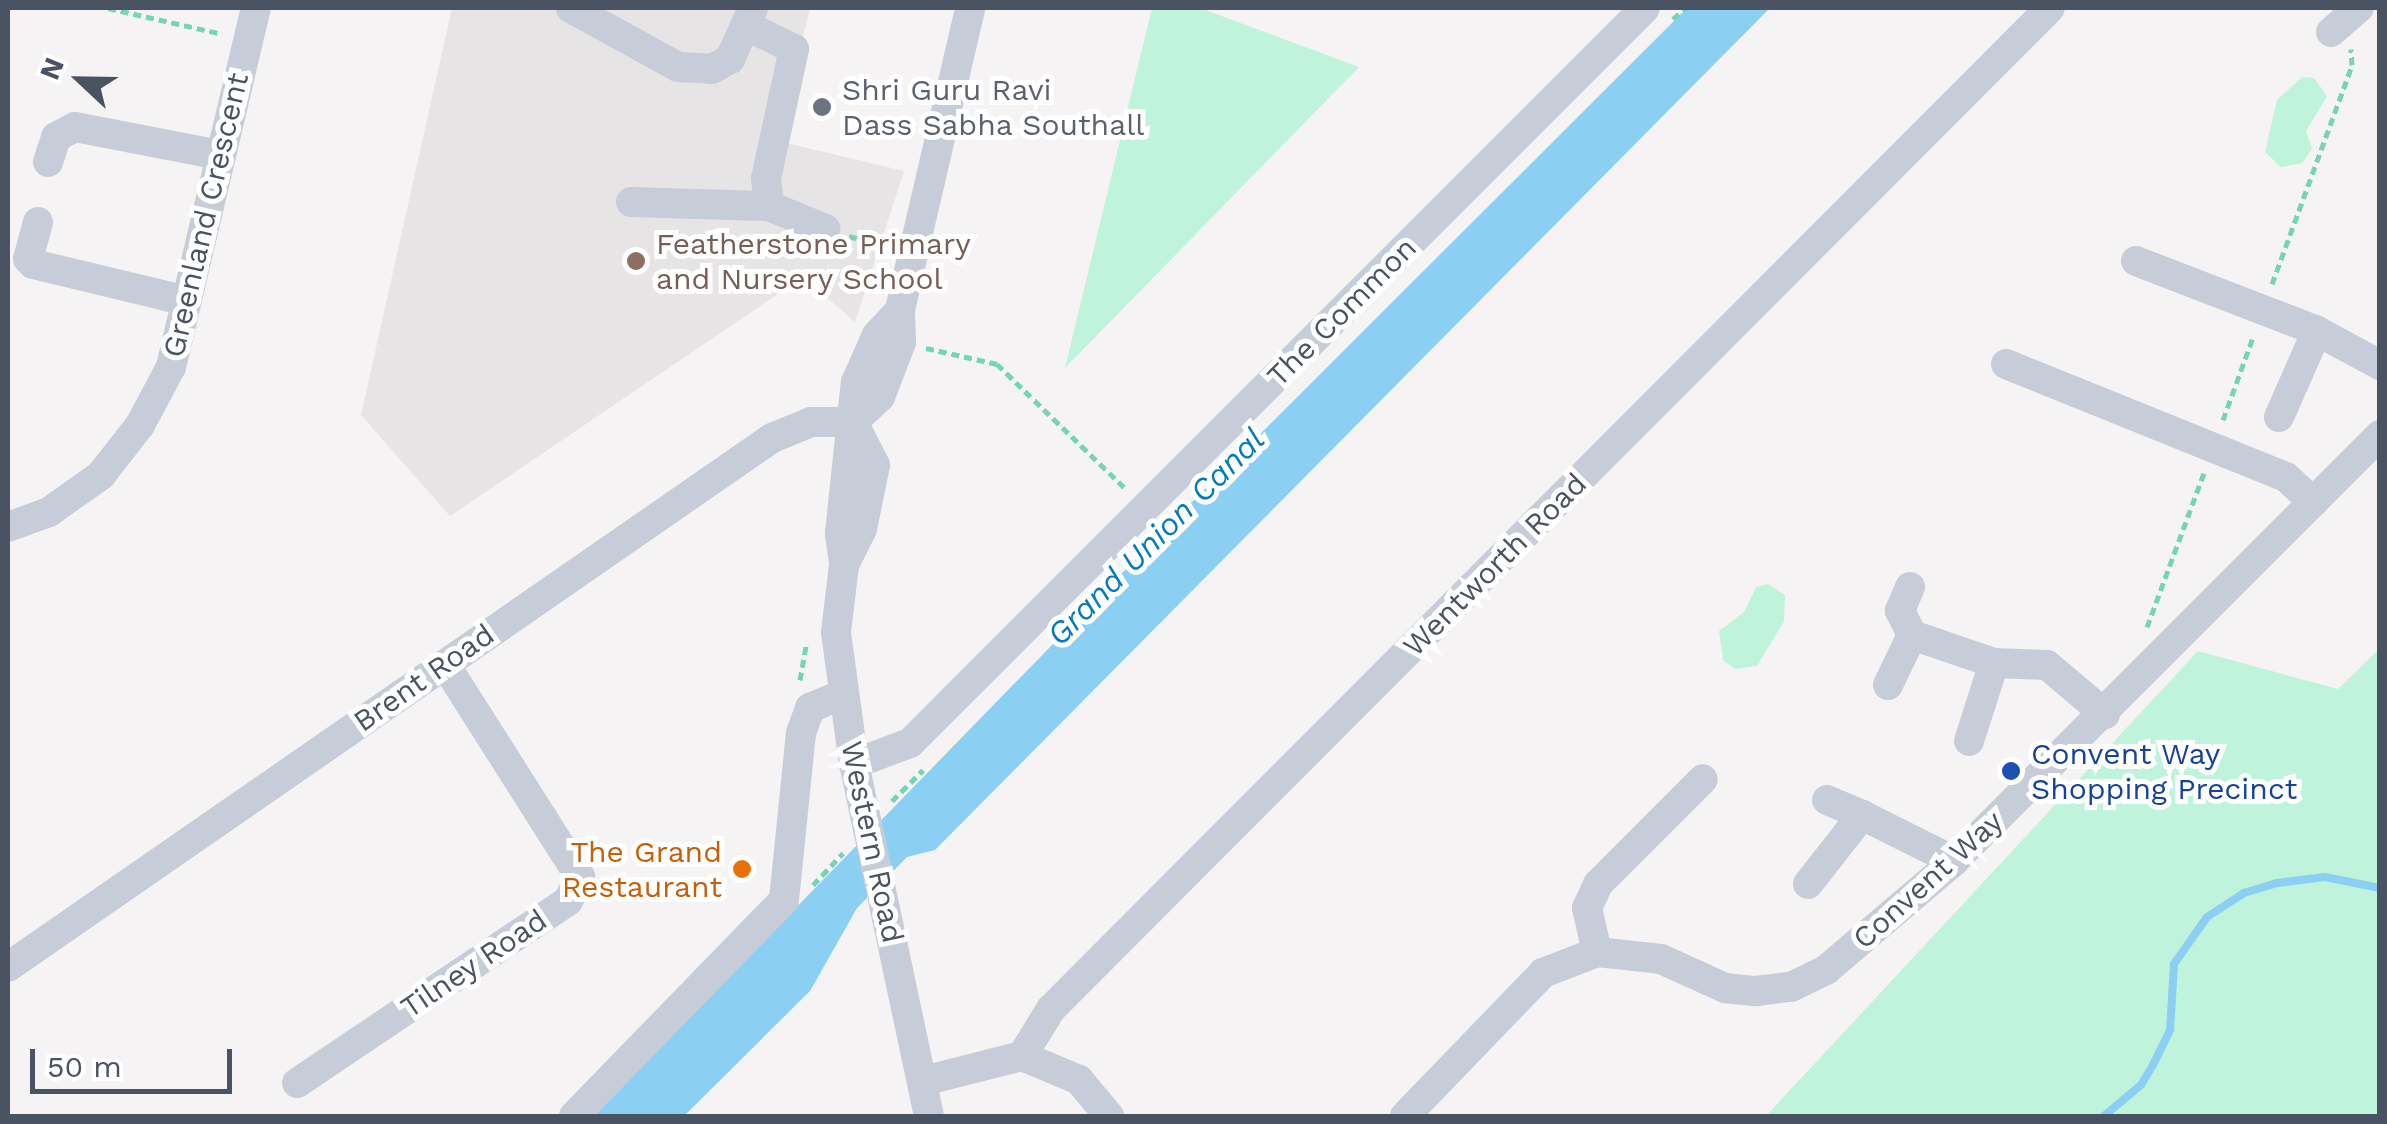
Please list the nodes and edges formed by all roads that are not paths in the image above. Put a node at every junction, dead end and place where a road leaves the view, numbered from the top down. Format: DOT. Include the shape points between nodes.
graph roads {
  1 [pos="256,8"];
  2 [pos="571,8"];
  3 [pos="970,8"];
  4 [pos="1645,8"];
  5 [pos="2050,8"];
  6 [pos="751,17"];
  7 [pos="221,155"];
  8 [pos="48,162"];
  9 [pos="631,202"];
  10 [pos="769,206"];
  11 [pos="38,222"];
  12 [pos="825,229"];
  13 [pos="2136,261"];
  14 [pos="187,301"];
  15 [pos="900,310"];
  16 [pos="2317,331"];
  17 [pos="2006,364"];
  18 [pos="2380,365"];
  19 [pos="2280,418"];
  20 [pos="853,422"];
  21 [pos="2380,436"];
  22 [pos="2313,502"];
  23 [pos="8,528"];
  24 [pos="1910,586"];
  25 [pos="1912,635"];
  26 [pos="1994,663"];
  27 [pos="444,664"];
  28 [pos="1888,685"];
  29 [pos="841,695"];
  30 [pos="2105,714"];
  31 [pos="1969,741"];
  32 [pos="854,764"];
  33 [pos="1703,779"];
  34 [pos="1827,800"];
  35 [pos="1862,815"];
  36 [pos="1954,861"];
  37 [pos="1808,884"];
  38 [pos="1597,952"];
  39 [pos="8,967"];
  40 [pos="1022,1056"];
  41 [pos="923,1082"];
  42 [pos="296,1083"];
  43 [pos="1412,1114"];
  44 [pos="574,1116"];
  45 [pos="929,1116"];
  46 [pos="1109,1116"];
  1 -- 7 [label="street, Greenland Crescent"];
  2 -- 6 [label="street" via="678,67 712,69 730,59"];
  3 -- 15 [label="street"];
  4 -- 32 [label="street, The Common" via="910,742"];
  5 -- 40 [label="street, Wentworth Road" via="1051,1009"];
  6 -- 10 [label="street" via="794,48 766,178"];
  7 -- 8 [label="street" via="75,126 56,137"];
  7 -- 14 [label="street, Greenland Crescent"];
  9 -- 10 [label="street"];
  10 -- 12 [label="street"];
  11 -- 14 [label="street" via="28,259 33,264"];
  13 -- 16 [label="street"];
  14 -- 23 [label="street, Greenland Crescent" via="171,367 140,425 101,475 50,512"];
  15 -- 20 [label="street" via="877,335 856,382"];
  15 -- 20 [label="street" via="901,342 880,397"];
  16 -- 18 [label="street"];
  16 -- 19 [label="street"];
  17 -- 22 [label="street" via="2286,477"];
  20 -- 27 [label="street, Brent Road" via="811,422 772,438"];
  20 -- 29 [label="street, Western Road" via="875,465 862,530 844,565 836,632"];
  21 -- 22 [label="street, Convent Way"];
  22 -- 30 [label="street, Convent Way"];
  24 -- 25 [label="street" via="1900,611"];
  25 -- 26 [label="street"];
  25 -- 28 [label="street"];
  26 -- 30 [label="street" via="2047,665"];
  26 -- 31 [label="street"];
  27 -- 39 [label="street, Brent Road"];
  27 -- 42 [label="street, Tilney Road" via="580,877 568,901"];
  29 -- 32 [label="street, Western Road"];
  29 -- 44 [label="street" via="810,708 802,733 784,900"];
  30 -- 36 [label="street, Convent Way"];
  32 -- 41 [label="street, Western Road"];
  33 -- 38 [label="street" via="1598,884 1587,908"];
  34 -- 35 [label="street"];
  35 -- 36 [label="street"];
  35 -- 37 [label="street"];
  36 -- 38 [label="street, Convent Way" via="1826,970 1791,987 1725,988 1662,959"];
  38 -- 43 [label="street, Convent Way" via="1542,973"];
  40 -- 41 [label="street"];
  40 -- 46 [label="street" via="1079,1080"];
  41 -- 45 [label="street, Western Road"];
}
